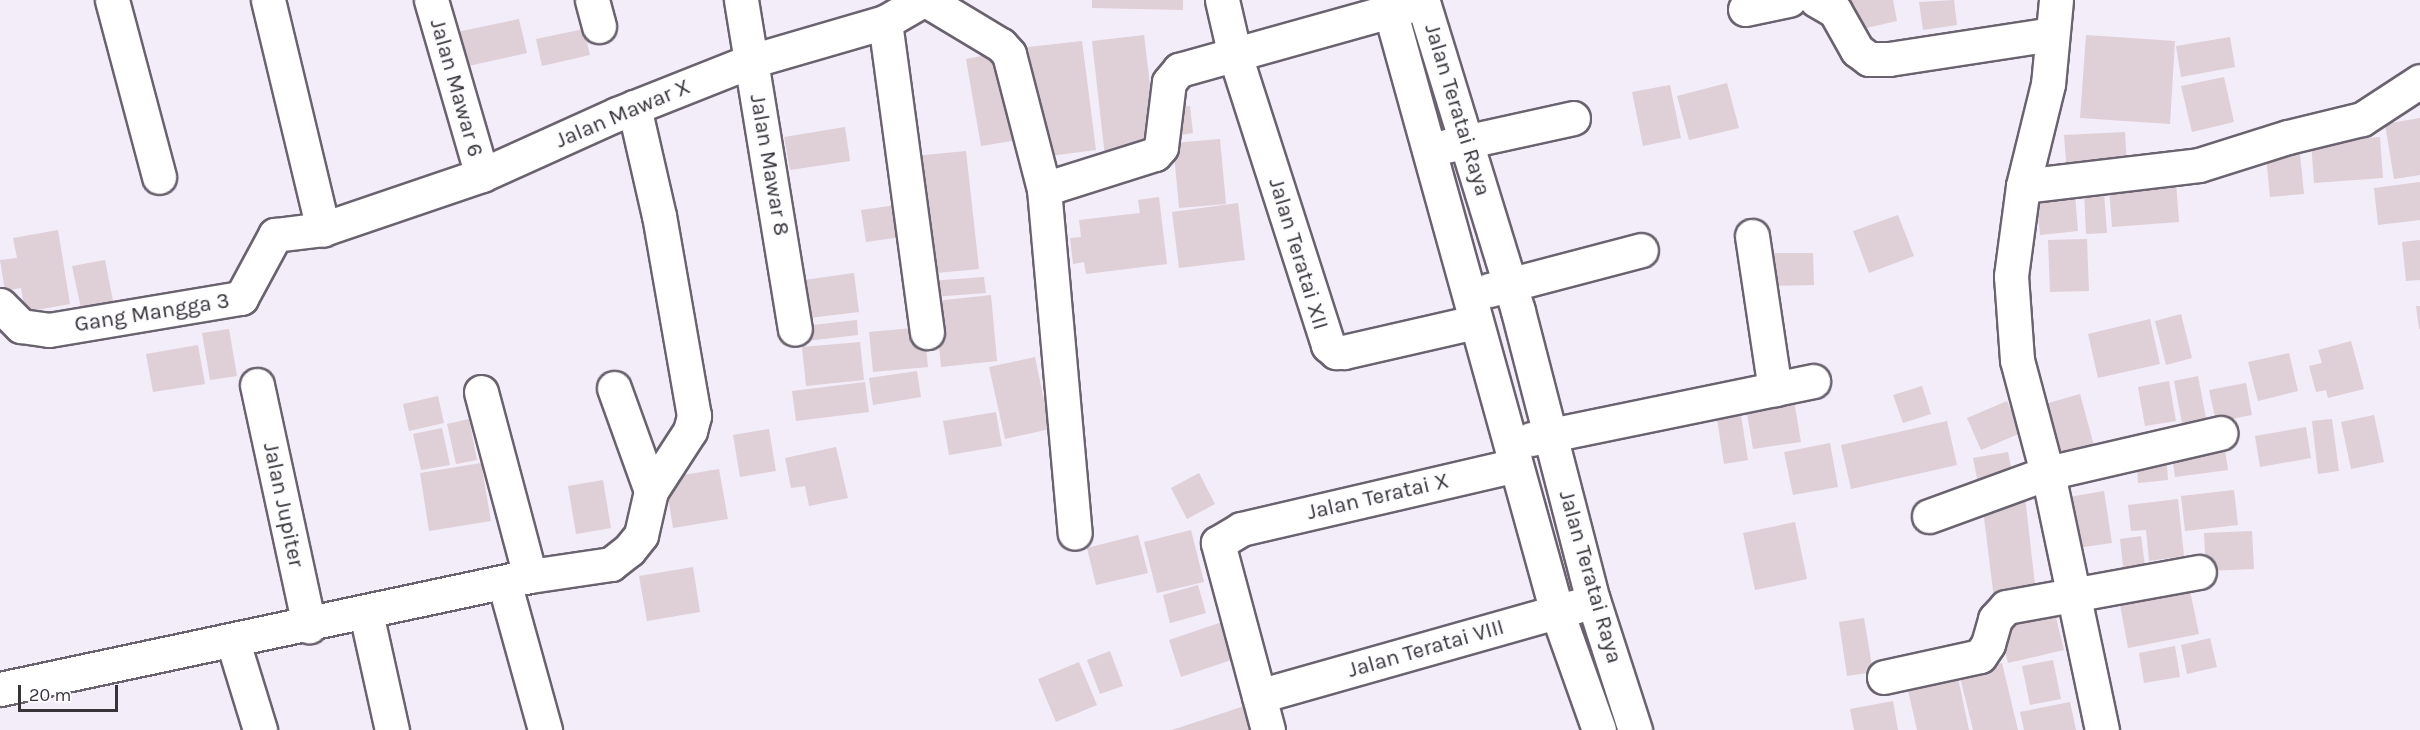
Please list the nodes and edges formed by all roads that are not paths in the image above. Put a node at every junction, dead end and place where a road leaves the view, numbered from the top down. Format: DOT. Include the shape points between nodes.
graph roads {
  1 [pos="112,0"];
  2 [pos="268,0"];
  3 [pos="431,0"];
  4 [pos="741,0"];
  5 [pos="924,0"];
  6 [pos="1222,0"];
  7 [pos="1789,0"];
  8 [pos="2056,0"];
  9 [pos="1828,4"];
  10 [pos="1745,9"];
  11 [pos="1390,10"];
  12 [pos="885,22"];
  13 [pos="2052,34"];
  14 [pos="1234,52"];
  15 [pos="751,61"];
  16 [pos="2420,81"];
  17 [pos="634,107"];
  18 [pos="1573,118"];
  19 [pos="1468,142"];
  20 [pos="1428,150"];
  21 [pos="482,175"];
  22 [pos="159,177"];
  23 [pos="2023,186"];
  24 [pos="1044,189"];
  25 [pos="322,229"];
  26 [pos="275,235"];
  27 [pos="1752,236"];
  28 [pos="1641,250"];
  29 [pos="1510,285"];
  30 [pos="0,305"];
  31 [pos="1471,309"];
  32 [pos="795,329"];
  33 [pos="927,332"];
  34 [pos="1813,381"];
  35 [pos="257,385"];
  36 [pos="614,388"];
  37 [pos="1775,389"];
  38 [pos="481,392"];
  39 [pos="2220,433"];
  40 [pos="1552,436"];
  41 [pos="1512,454"];
  42 [pos="2047,473"];
  43 [pos="651,491"];
  44 [pos="1929,516"];
  45 [pos="1074,533"];
  46 [pos="2199,572"];
  47 [pos="517,579"];
  48 [pos="2074,593"];
  49 [pos="1593,600"];
  50 [pos="1557,612"];
  51 [pos="366,613"];
  52 [pos="309,626"];
  53 [pos="233,642"];
  54 [pos="1884,677"];
  55 [pos="0,690"];
  56 [pos="1258,696"];
  57 [pos="260,730"];
  58 [pos="392,730"];
  59 [pos="545,730"];
  60 [pos="1268,730"];
  61 [pos="1599,730"];
  62 [pos="1635,730"];
  63 [pos="2102,730"];
  1 -- 22 [label="street"];
  2 -- 25 [label="street"];
  3 -- 21 [label="street, Jalan Mawar 6"];
  4 -- 15 [label="street, Jalan Mawar 8"];
  5 -- 12 [label="street, Jalan Mawar X"];
  5 -- 24 [label="street" via="1001,45 1009,54"];
  6 -- 14 [label="street"];
  7 -- 10 [label="street"];
  8 -- 13 [label="street"];
  9 -- 13 [label="street" via="1857,50 1880,60"];
  11 -- 14 [label="street"];
  11 -- 19 [label="street, Jalan Teratai Raya" via="1423,2"];
  11 -- 20 [label="street, Jalan Teratai Raya"];
  12 -- 15 [label="street, Jalan Mawar X"];
  12 -- 33 [label="street"];
  13 -- 23 [label="street" via="2048,84"];
  14 -- 24 [label="street" via="1179,70 1173,76 1161,147 1155,154"];
  14 -- 31 [label="street, Jalan Teratai XII" via="1331,349 1344,352"];
  15 -- 17 [label="street, Jalan Mawar X"];
  15 -- 32 [label="street, Jalan Mawar 8"];
  16 -- 23 [label="street" via="2362,119 2288,136 2199,165"];
  17 -- 21 [label="street, Jalan Mawar X"];
  17 -- 43 [label="street" via="659,216 694,416 690,431"];
  18 -- 19 [label="street"];
  19 -- 20 [label="street"];
  19 -- 29 [label="street, Jalan Teratai Raya"];
  20 -- 31 [label="street, Jalan Teratai Raya"];
  21 -- 25 [label="street, Jalan Mawar X"];
  23 -- 42 [label="street" via="2011,276 2017,360"];
  24 -- 45 [label="street"];
  25 -- 26 [label="street, Jalan Mawar X"];
  26 -- 30 [label="street, Gang Mangga 3" via="241,298 50,330 21,326"];
  27 -- 37 [label="street"];
  28 -- 29 [label="street"];
  29 -- 31 [label="street"];
  29 -- 40 [label="street, Jalan Teratai Raya"];
  31 -- 41 [label="street, Jalan Teratai Raya"];
  34 -- 37 [label="street, Jalan Teratai X"];
  35 -- 52 [label="street, Jalan Jupiter"];
  36 -- 43 [label="street"];
  37 -- 40 [label="street, Jalan Teratai X"];
  38 -- 47 [label="street"];
  39 -- 42 [label="street"];
  40 -- 41 [label="street, Jalan Teratai X"];
  40 -- 49 [label="street, Jalan Teratai Raya"];
  41 -- 50 [label="street, Jalan Teratai Raya"];
  41 -- 56 [label="street, Jalan Teratai X" via="1241,529 1218,543"];
  42 -- 44 [label="street"];
  42 -- 48 [label="street"];
  43 -- 47 [label="street" via="641,535 630,550 611,564"];
  46 -- 48 [label="street"];
  47 -- 51 [label="street"];
  47 -- 59 [label="street"];
  48 -- 54 [label="street" via="2006,608 1995,619 1980,656"];
  48 -- 63 [label="street"];
  49 -- 50 [label="street, Jalan Teratai VIII"];
  49 -- 62 [label="street, Jalan Teratai Raya"];
  50 -- 56 [label="street, Jalan Teratai VIII"];
  50 -- 61 [label="street, Jalan Teratai Raya"];
  51 -- 52 [label="street"];
  51 -- 58 [label="street"];
  52 -- 53 [label="street"];
  53 -- 55 [label="street"];
  53 -- 57 [label="street"];
  56 -- 60 [label="street"];
}
